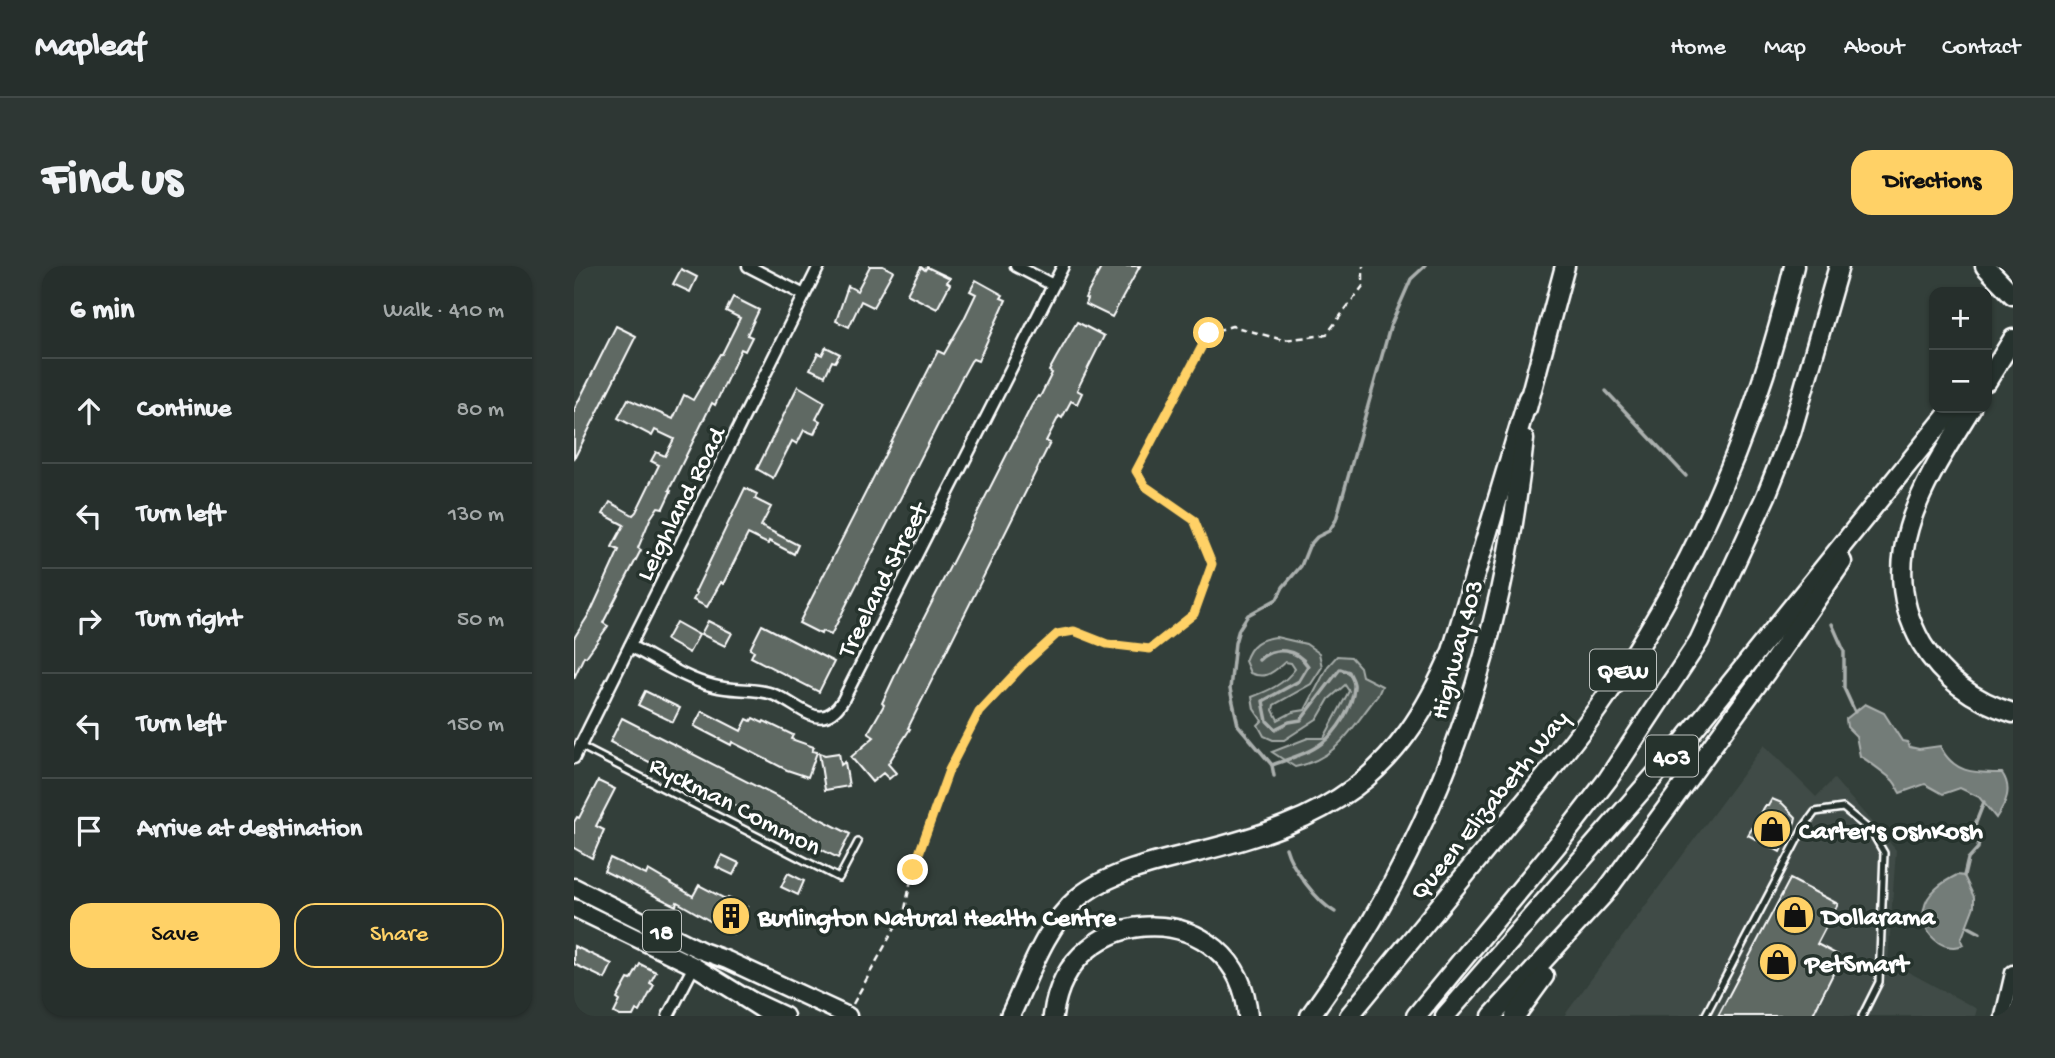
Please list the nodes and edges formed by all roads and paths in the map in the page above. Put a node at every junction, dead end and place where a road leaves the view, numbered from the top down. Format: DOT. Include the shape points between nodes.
graph roads {
  1 [pos="748,266"];
  2 [pos="819,266"];
  3 [pos="1016,266"];
  4 [pos="1063,266"];
  5 [pos="1363,266"];
  6 [pos="1565,266"];
  7 [pos="1794,266"];
  8 [pos="1839,266"];
  9 [pos="1984,266"];
  10 [pos="1053,285"];
  11 [pos="804,295"];
  12 [pos="2013,295"];
  13 [pos="2013,332"];
  14 [pos="2013,339"];
  15 [pos="1992,359"];
  16 [pos="1992,373"];
  17 [pos="1528,398"];
  18 [pos="1949,413"];
  19 [pos="1967,413"];
  20 [pos="1889,488"];
  21 [pos="630,646"];
  22 [pos="2013,713"];
  23 [pos="580,746"];
  24 [pos="574,758"];
  25 [pos="858,842"];
  26 [pos="574,887"];
  27 [pos="1604,894"];
  28 [pos="574,908"];
  29 [pos="698,958"];
  30 [pos="2013,973"];
  31 [pos="744,997"];
  32 [pos="668,1016"];
  33 [pos="774,1016"];
  34 [pos="785,1016"];
  35 [pos="847,1016"];
  36 [pos="1010,1016"];
  37 [pos="1054,1016"];
  38 [pos="1248,1016"];
  39 [pos="1310,1016"];
  40 [pos="1349,1016"];
  41 [pos="1416,1016"];
  42 [pos="1445,1016"];
  43 [pos="1492,1016"];
  44 [pos="1515,1016"];
  45 [pos="1705,1016"];
  46 [pos="1862,1016"];
  47 [pos="2003,1016"];
  1 -- 11 [label="street"];
  2 -- 11 [label="street, Leighland Road"];
  3 -- 10 [label="street"];
  4 -- 10 [label="street, Treeland Street"];
  5 -- 35 [label="path" via="1363,286 1326,335 1283,340 1232,326 1209,333 1136,471 1145,486 1194,520 1199,531 1212,564 1194,614 1150,649 1107,644 1074,631 1057,634 979,712 949,770 913,870 905,909"];
  6 -- 17 [label="highway, Highway 403"];
  7 -- 40 [label="highway, Queen Elizabeth Way / QEW" via="1756,398 1724,482 1643,639 1543,780"];
  8 -- 41 [label="highway, QEW" via="1791,433 1699,641 1558,845"];
  9 -- 12 [label="highway"];
  10 -- 21 [label="street, Treeland Street" via="844,700 832,714 813,716 770,693 713,686"];
  11 -- 21 [label="street, Leighland Road"];
  13 -- 15 [label="highway"];
  14 -- 16 [label="highway"];
  17 -- 36 [label="highway" via="1452,651 1436,689 1402,743 1364,781 1309,816 1248,840 1167,860 1093,887 1057,919"];
  17 -- 39 [label="highway, Highway 403" via="1514,518 1496,613 1470,705 1414,843 1367,929"];
  18 -- 20 [label="highway, 403"];
  19 -- 22 [label="highway" via="1929,475 1905,535 1905,606 1932,660 1958,687"];
  20 -- 27 [label="highway" via="1766,672"];
  20 -- 42 [label="highway, 403" via="1668,761"];
  21 -- 23 [label="street, Leighland Road"];
  23 -- 24 [label="street, Leighland Road"];
  23 -- 25 [label="lane, Ryckman Common" via="839,878"];
  26 -- 29 [label="main road, 18"];
  27 -- 43 [label="highway"];
  27 -- 44 [label="highway"];
  28 -- 29 [label="main road, 18"];
  29 -- 31 [label="main road, 18"];
  29 -- 32 [label="street"];
  29 -- 35 [label="main road, 18" via="727,960"];
  30 -- 47 [label="street"];
  31 -- 33 [label="highway"];
  31 -- 34 [label="main road, 18"];
  37 -- 38 [label="highway" via="1062,981 1079,956 1106,936 1157,925 1210,943 1240,981"];
  45 -- 46 [label="lane" via="1804,827 1815,813 1843,808 1872,832 1884,853 1879,982"];
}
